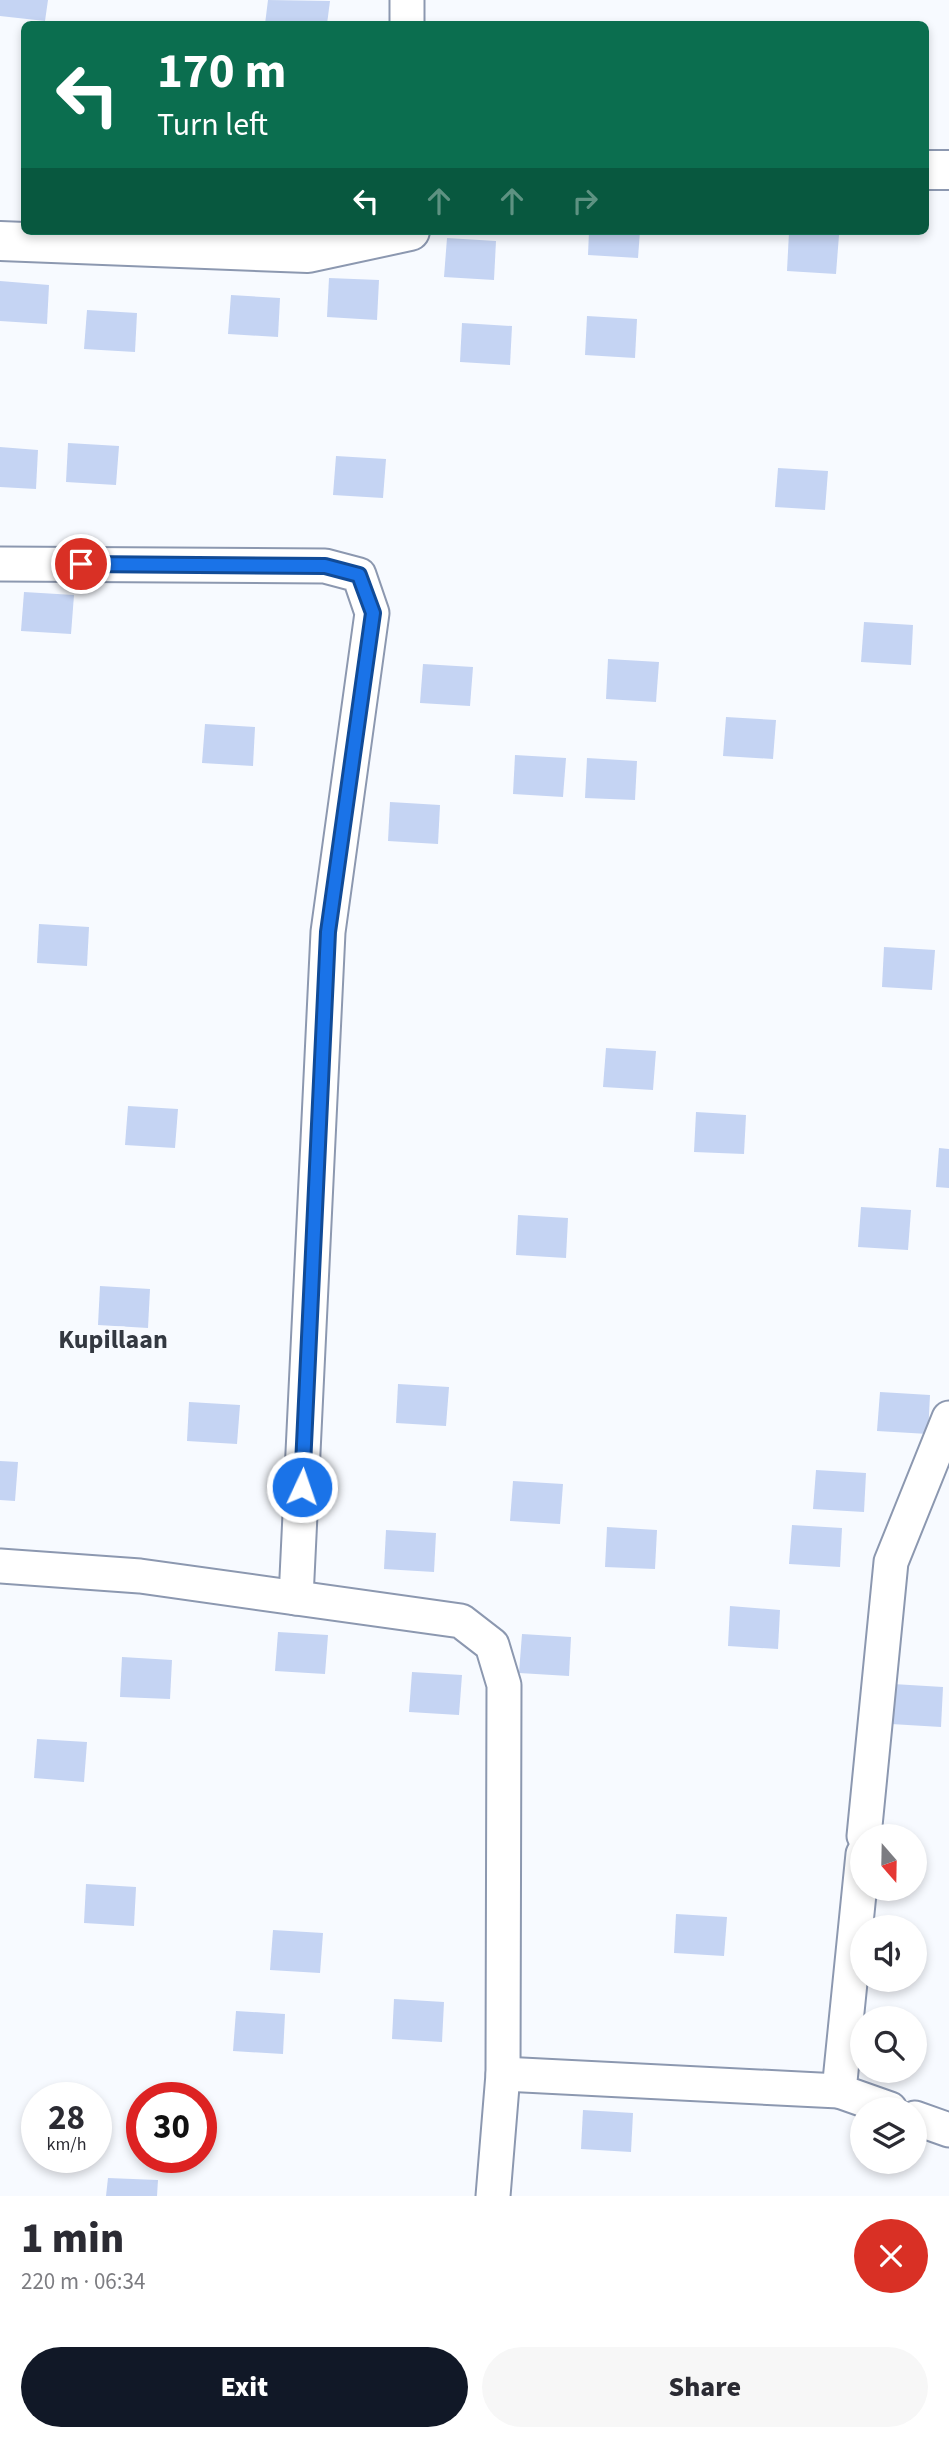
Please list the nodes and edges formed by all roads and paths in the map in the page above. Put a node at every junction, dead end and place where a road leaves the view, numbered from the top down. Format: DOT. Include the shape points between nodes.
graph roads {
  1 [pos="407,0"];
  2 [pos="407,21"];
  3 [pos="929,170"];
  4 [pos="949,170"];
  5 [pos="391,235"];
  6 [pos="0,241"];
  7 [pos="0,564"];
  8 [pos="949,1418"];
  9 [pos="0,1566"];
  10 [pos="296,1598"];
  11 [pos="865,1824"];
  12 [pos="858,1901"];
  13 [pos="503,2074"];
  14 [pos="839,2091"];
  15 [pos="856,2097"];
  16 [pos="927,2122"];
  17 [pos="949,2130"];
  18 [pos="494,2196"];
  1 -- 2 [label="street"];
  3 -- 4 [label="street"];
  5 -- 6 [label="street" via="308,253"];
  7 -- 10 [label="street" via="325,566 359,575 373,613 328,932"];
  8 -- 11 [label="street" via="891,1562"];
  9 -- 10 [label="street" via="140,1576"];
  10 -- 13 [label="street" via="461,1621 492,1645 504,1685"];
  12 -- 14 [label="street"];
  13 -- 14 [label="street"];
  13 -- 18 [label="street"];
  14 -- 15 [label="street"];
  16 -- 17 [label="street"];
}
